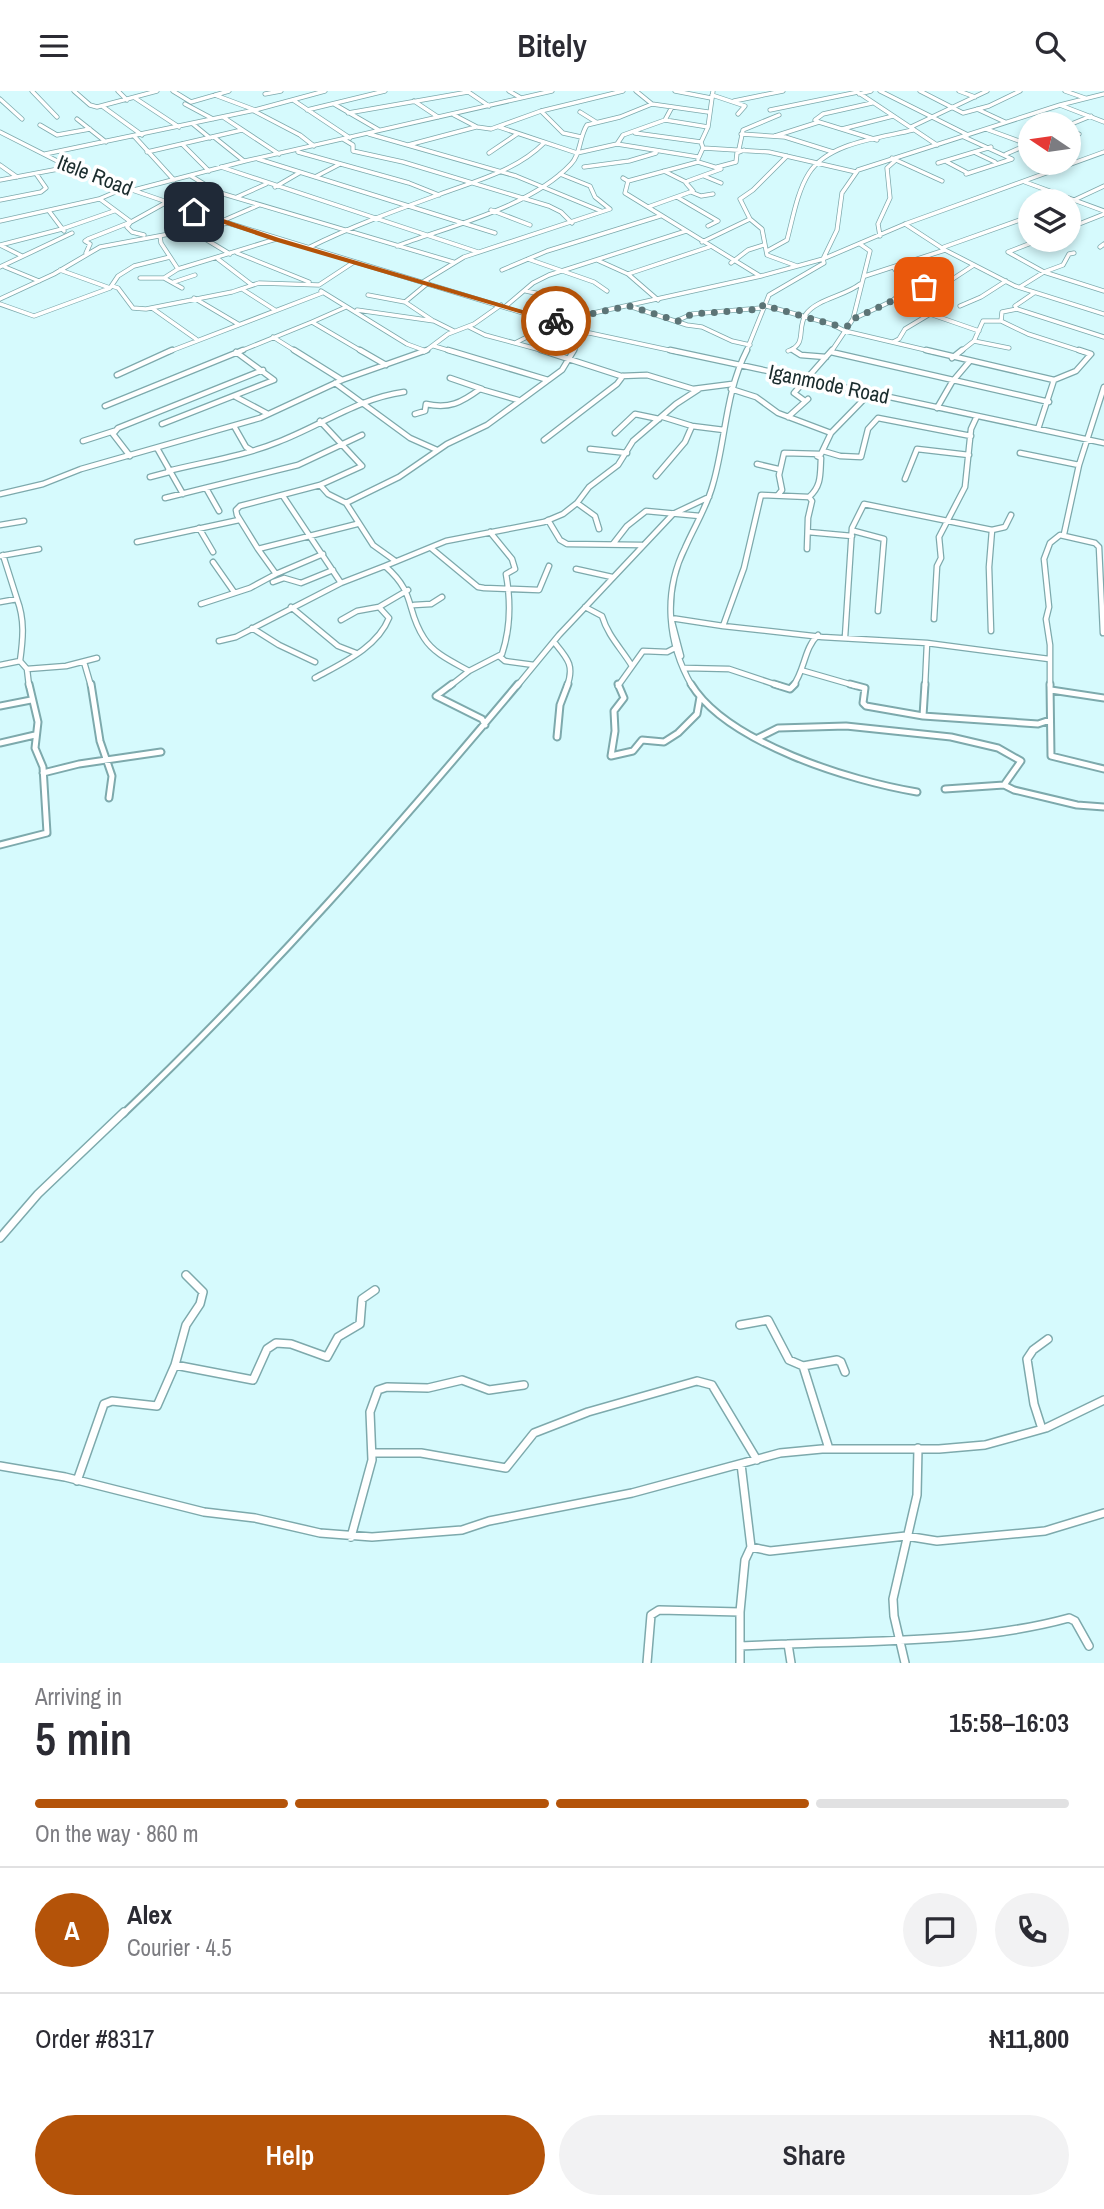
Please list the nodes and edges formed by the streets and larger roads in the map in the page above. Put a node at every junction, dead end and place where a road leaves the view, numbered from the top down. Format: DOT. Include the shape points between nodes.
graph roads {
  1 [pos="32,91"];
  2 [pos="74,91"];
  3 [pos="118,91"];
  4 [pos="156,91"];
  5 [pos="173,91"];
  6 [pos="281,91"];
  7 [pos="325,91"];
  8 [pos="385,91"];
  9 [pos="467,91"];
  10 [pos="509,91"];
  11 [pos="552,91"];
  12 [pos="623,91"];
  13 [pos="636,91"];
  14 [pos="675,91"];
  15 [pos="695,91"];
  16 [pos="783,91"];
  17 [pos="871,91"];
  18 [pos="880,91"];
  19 [pos="920,91"];
  20 [pos="959,91"];
  21 [pos="985,91"];
  22 [pos="1020,91"];
  23 [pos="1065,91"];
  24 [pos="1087,91"];
  25 [pos="225,92"];
  26 [pos="858,92"];
  27 [pos="265,94"];
  28 [pos="685,94"];
  29 [pos="1103,94"];
  30 [pos="215,95"];
  31 [pos="712,95"];
  32 [pos="1091,96"];
  33 [pos="975,97"];
  34 [pos="135,98"];
  35 [pos="521,98"];
  36 [pos="1085,98"];
  37 [pos="0,99"];
  38 [pos="127,100"];
  39 [pos="293,100"];
  40 [pos="413,101"];
  41 [pos="734,101"];
  42 [pos="872,103"];
  43 [pos="185,104"];
  44 [pos="334,104"];
  45 [pos="652,104"];
  46 [pos="1060,105"];
  47 [pos="102,106"];
  48 [pos="489,106"];
  49 [pos="950,106"];
  50 [pos="672,107"];
  51 [pos="977,109"];
  52 [pos="254,110"];
  53 [pos="307,110"];
  54 [pos="541,111"];
  55 [pos="580,112"];
  56 [pos="708,112"];
  57 [pos="348,113"];
  58 [pos="452,114"];
  59 [pos="738,114"];
  60 [pos="893,116"];
  61 [pos="931,116"];
  62 [pos="1091,116"];
  63 [pos="57,117"];
  64 [pos="223,117"];
  65 [pos="438,117"];
  66 [pos="22,119"];
  67 [pos="77,119"];
  68 [pos="213,119"];
  69 [pos="665,120"];
  70 [pos="1082,121"];
  71 [pos="596,122"];
  72 [pos="1005,122"];
  73 [pos="1104,122"];
  74 [pos="819,123"];
  75 [pos="193,124"];
  76 [pos="40,125"];
  77 [pos="179,127"];
  78 [pos="477,127"];
  79 [pos="499,127"];
  80 [pos="708,127"];
  81 [pos="912,128"];
  82 [pos="90,129"];
  83 [pos="841,129"];
  84 [pos="986,129"];
  85 [pos="242,130"];
  86 [pos="379,130"];
  87 [pos="633,132"];
  88 [pos="1,133"];
  89 [pos="368,134"];
  90 [pos="517,134"];
  91 [pos="741,134"];
  92 [pos="142,135"];
  93 [pos="785,135"];
  94 [pos="134,136"];
  95 [pos="966,136"];
  96 [pos="581,137"];
  97 [pos="212,138"];
  98 [pos="350,138"];
  99 [pos="343,139"];
  100 [pos="877,140"];
  101 [pos="1018,140"];
  102 [pos="106,142"];
  103 [pos="701,142"];
  104 [pos="182,143"];
  105 [pos="544,143"];
  106 [pos="617,144"];
  107 [pos="408,145"];
  108 [pos="937,145"];
  109 [pos="314,146"];
  110 [pos="991,147"];
  111 [pos="703,148"];
  112 [pos="1018,148"];
  113 [pos="742,150"];
  114 [pos="295,151"];
  115 [pos="147,152"];
  116 [pos="660,152"];
  117 [pos="1104,152"];
  118 [pos="489,153"];
  119 [pos="576,153"];
  120 [pos="834,153"];
  121 [pos="975,153"];
  122 [pos="1006,153"];
  123 [pos="279,154"];
  124 [pos="43,155"];
  125 [pos="787,156"];
  126 [pos="698,157"];
  127 [pos="257,159"];
  128 [pos="894,159"];
  129 [pos="1082,160"];
  130 [pos="245,161"];
  131 [pos="698,162"];
  132 [pos="946,162"];
  133 [pos="938,163"];
  134 [pos="996,163"];
  135 [pos="816,164"];
  136 [pos="0,165"];
  137 [pos="340,165"];
  138 [pos="69,167"];
  139 [pos="221,167"];
  140 [pos="584,167"];
  141 [pos="717,167"];
  142 [pos="209,171"];
  143 [pos="503,171"];
  144 [pos="664,171"];
  145 [pos="856,172"];
  146 [pos="299,173"];
  147 [pos="37,174"];
  148 [pos="559,174"];
  149 [pos="191,176"];
  150 [pos="704,176"];
  151 [pos="18,177"];
  152 [pos="314,177"];
  153 [pos="0,180"];
  154 [pos="174,180"];
  155 [pos="942,181"];
  156 [pos="686,182"];
  157 [pos="1025,182"];
  158 [pos="472,183"];
  159 [pos="721,183"];
  160 [pos="267,184"];
  161 [pos="543,185"];
  162 [pos="1104,186"];
  163 [pos="274,187"];
  164 [pos="125,188"];
  165 [pos="1042,189"];
  166 [pos="134,190"];
  167 [pos="691,192"];
  168 [pos="713,194"];
  169 [pos="439,195"];
  170 [pos="1081,196"];
  171 [pos="237,197"];
  172 [pos="677,197"];
  173 [pos="519,198"];
  174 [pos="99,199"];
  175 [pos="0,200"];
  176 [pos="167,202"];
  177 [pos="1081,204"];
  178 [pos="259,205"];
  179 [pos="412,206"];
  180 [pos="648,207"];
  181 [pos="490,210"];
  182 [pos="114,211"];
  183 [pos="601,211"];
  184 [pos="49,213"];
  185 [pos="1104,213"];
  186 [pos="661,216"];
  187 [pos="229,218"];
  188 [pos="380,218"];
  189 [pos="750,219"];
  190 [pos="0,221"];
  191 [pos="222,221"];
  192 [pos="1018,221"];
  193 [pos="131,222"];
  194 [pos="457,222"];
  195 [pos="228,223"];
  196 [pos="572,223"];
  197 [pos="1081,223"];
  198 [pos="905,224"];
  199 [pos="234,225"];
  200 [pos="530,225"];
  201 [pos="708,226"];
  202 [pos="62,229"];
  203 [pos="346,229"];
  204 [pos="192,231"];
  205 [pos="686,231"];
  206 [pos="495,233"];
  207 [pos="426,234"];
  208 [pos="147,236"];
  209 [pos="160,236"];
  210 [pos="880,236"];
  211 [pos="276,239"];
  212 [pos="702,242"];
  213 [pos="860,244"];
  214 [pos="0,245"];
  215 [pos="764,245"];
  216 [pos="308,246"];
  217 [pos="397,246"];
  218 [pos="709,247"];
  219 [pos="1018,248"];
  220 [pos="945,249"];
  221 [pos="767,251"];
  222 [pos="478,252"];
  223 [pos="86,253"];
  224 [pos="237,253"];
  225 [pos="1074,253"];
  226 [pos="230,254"];
  227 [pos="169,255"];
  228 [pos="22,256"];
  229 [pos="218,259"];
  230 [pos="528,259"];
  231 [pos="823,259"];
  232 [pos="596,260"];
  233 [pos="354,262"];
  234 [pos="453,262"];
  235 [pos="732,262"];
  236 [pos="974,265"];
  237 [pos="797,266"];
  238 [pos="2,267"];
  239 [pos="894,268"];
  240 [pos="178,269"];
  241 [pos="60,270"];
  242 [pos="502,270"];
  243 [pos="563,270"];
  244 [pos="1044,272"];
  245 [pos="628,274"];
  246 [pos="195,275"];
  247 [pos="865,276"];
  248 [pos="761,277"];
  249 [pos="140,278"];
  250 [pos="164,278"];
  251 [pos="39,281"];
  252 [pos="1006,281"];
  253 [pos="174,282"];
  254 [pos="426,282"];
  255 [pos="312,283"];
  256 [pos="860,284"];
  257 [pos="252,285"];
  258 [pos="319,285"];
  259 [pos="111,287"];
  260 [pos="183,288"];
  261 [pos="1020,288"];
  262 [pos="242,289"];
  263 [pos="910,290"];
  264 [pos="526,291"];
  265 [pos="607,291"];
  266 [pos="1104,292"];
  267 [pos="322,293"];
  268 [pos="1034,293"];
  269 [pos="368,295"];
  270 [pos="194,298"];
  271 [pos="1,299"];
  272 [pos="658,300"];
  273 [pos="405,302"];
  274 [pos="504,306"];
  275 [pos="629,306"];
  276 [pos="960,306"];
  277 [pos="762,307"];
  278 [pos="152,308"];
  279 [pos="348,308"];
  280 [pos="1015,308"];
  281 [pos="275,310"];
  282 [pos="549,310"];
  283 [pos="1104,314"];
  284 [pos="553,315"];
  285 [pos="803,316"];
  286 [pos="853,319"];
  287 [pos="548,320"];
  288 [pos="568,320"];
  289 [pos="673,320"];
  290 [pos="434,321"];
  291 [pos="554,321"];
  292 [pos="1000,321"];
  293 [pos="312,322"];
  294 [pos="562,323"];
  295 [pos="238,324"];
  296 [pos="834,325"];
  297 [pos="849,326"];
  298 [pos="469,327"];
  299 [pos="454,331"];
  300 [pos="845,331"];
  301 [pos="979,331"];
  302 [pos="585,332"];
  303 [pos="273,337"];
  304 [pos="1104,337"];
  305 [pos="196,339"];
  306 [pos="974,341"];
  307 [pos="517,342"];
  308 [pos="892,342"];
  309 [pos="433,345"];
  310 [pos="750,345"];
  311 [pos="1009,348"];
  312 [pos="426,351"];
  313 [pos="236,352"];
  314 [pos="831,352"];
  315 [pos="827,357"];
  316 [pos="571,358"];
  317 [pos="952,358"];
  318 [pos="969,362"];
  319 [pos="386,365"];
  320 [pos="740,365"];
  321 [pos="262,370"];
  322 [pos="117,375"];
  323 [pos="623,376"];
  324 [pos="450,378"];
  325 [pos="342,380"];
  326 [pos="548,380"];
  327 [pos="803,380"];
  328 [pos="1055,380"];
  329 [pos="952,382"];
  330 [pos="335,383"];
  331 [pos="731,387"];
  332 [pos="480,389"];
  333 [pos="696,389"];
  334 [pos="1103,391"];
  335 [pos="404,392"];
  336 [pos="870,393"];
  337 [pos="236,397"];
  338 [pos="518,400"];
  339 [pos="1048,402"];
  340 [pos="362,404"];
  341 [pos="105,405"];
  342 [pos="937,408"];
  343 [pos="268,414"];
  344 [pos="415,414"];
  345 [pos="978,416"];
  346 [pos="788,417"];
  347 [pos="661,418"];
  348 [pos="320,421"];
  349 [pos="162,424"];
  350 [pos="234,426"];
  351 [pos="692,426"];
  352 [pos="1038,429"];
  353 [pos="724,430"];
  354 [pos="114,431"];
  355 [pos="615,433"];
  356 [pos="831,433"];
  357 [pos="362,435"];
  358 [pos="971,436"];
  359 [pos="1087,439"];
  360 [pos="544,440"];
  361 [pos="83,441"];
  362 [pos="344,443"];
  363 [pos="1104,443"];
  364 [pos="157,448"];
  365 [pos="247,449"];
  366 [pos="590,449"];
  367 [pos="437,450"];
  368 [pos="823,451"];
  369 [pos="627,453"];
  370 [pos="1020,453"];
  371 [pos="969,455"];
  372 [pos="130,456"];
  373 [pos="817,456"];
  374 [pos="757,464"];
  375 [pos="1079,465"];
  376 [pos="778,469"];
  377 [pos="169,472"];
  378 [pos="656,476"];
  379 [pos="150,477"];
  380 [pos="905,479"];
  381 [pos="320,485"];
  382 [pos="206,488"];
  383 [pos="183,493"];
  384 [pos="0,494"];
  385 [pos="778,495"];
  386 [pos="283,496"];
  387 [pos="709,497"];
  388 [pos="165,498"];
  389 [pos="809,498"];
  390 [pos="346,503"];
  391 [pos="577,503"];
  392 [pos="219,511"];
  393 [pos="670,514"];
  394 [pos="1011,515"];
  395 [pos="700,516"];
  396 [pos="239,520"];
  397 [pos="548,520"];
  398 [pos="947,520"];
  399 [pos="24,521"];
  400 [pos="357,524"];
  401 [pos="0,526"];
  402 [pos="199,528"];
  403 [pos="600,529"];
  404 [pos="992,530"];
  405 [pos="490,532"];
  406 [pos="808,532"];
  407 [pos="853,533"];
  408 [pos="1063,534"];
  409 [pos="311,536"];
  410 [pos="137,542"];
  411 [pos="613,544"];
  412 [pos="642,545"];
  413 [pos="430,548"];
  414 [pos="39,549"];
  415 [pos="258,549"];
  416 [pos="807,549"];
  417 [pos="212,552"];
  418 [pos="323,554"];
  419 [pos="1,555"];
  420 [pos="394,560"];
  421 [pos="213,562"];
  422 [pos="385,566"];
  423 [pos="549,566"];
  424 [pos="576,569"];
  425 [pos="334,570"];
  426 [pos="276,574"];
  427 [pos="612,577"];
  428 [pos="273,582"];
  429 [pos="341,583"];
  430 [pos="408,590"];
  431 [pos="511,590"];
  432 [pos="234,592"];
  433 [pos="442,597"];
  434 [pos="17,599"];
  435 [pos="0,602"];
  436 [pos="201,604"];
  437 [pos="414,605"];
  438 [pos="291,607"];
  439 [pos="379,607"];
  440 [pos="585,607"];
  441 [pos="878,611"];
  442 [pos="341,619"];
  443 [pos="934,619"];
  444 [pos="723,626"];
  445 [pos="252,628"];
  446 [pos="990,631"];
  447 [pos="1103,633"];
  448 [pos="818,635"];
  449 [pos="845,637"];
  450 [pos="219,641"];
  451 [pos="554,642"];
  452 [pos="927,643"];
  453 [pos="675,648"];
  454 [pos="357,653"];
  455 [pos="499,656"];
  456 [pos="97,657"];
  457 [pos="626,659"];
  458 [pos="636,659"];
  459 [pos="1049,659"];
  460 [pos="20,661"];
  461 [pos="84,662"];
  462 [pos="315,662"];
  463 [pos="0,665"];
  464 [pos="534,665"];
  465 [pos="632,666"];
  466 [pos="684,668"];
  467 [pos="27,669"];
  468 [pos="469,671"];
  469 [pos="804,671"];
  470 [pos="315,678"];
  471 [pos="1051,690"];
  472 [pos="700,697"];
  473 [pos="1104,698"];
  474 [pos="31,700"];
  475 [pos="0,706"];
  476 [pos="923,716"];
  477 [pos="1051,720"];
  478 [pos="485,726"];
  479 [pos="36,735"];
  480 [pos="557,737"];
  481 [pos="758,738"];
  482 [pos="0,743"];
  483 [pos="161,752"];
  484 [pos="108,761"];
  485 [pos="1104,768"];
  486 [pos="43,773"];
  487 [pos="1004,785"];
  488 [pos="945,789"];
  489 [pos="917,792"];
  490 [pos="109,797"];
  491 [pos="1104,807"];
  492 [pos="0,845"];
  493 [pos="0,1238"];
  494 [pos="186,1275"];
  495 [pos="375,1290"];
  496 [pos="740,1325"];
  497 [pos="1048,1339"];
  498 [pos="175,1364"];
  499 [pos="803,1366"];
  500 [pos="845,1373"];
  501 [pos="524,1385"];
  502 [pos="1104,1399"];
  503 [pos="1042,1429"];
  504 [pos="918,1448"];
  505 [pos="829,1449"];
  506 [pos="373,1453"];
  507 [pos="757,1460"];
  508 [pos="741,1464"];
  509 [pos="0,1466"];
  510 [pos="77,1481"];
  511 [pos="1104,1513"];
  512 [pos="906,1536"];
  513 [pos="351,1537"];
  514 [pos="751,1547"];
  515 [pos="740,1612"];
  516 [pos="897,1640"];
  517 [pos="788,1644"];
  518 [pos="740,1646"];
  519 [pos="1089,1646"];
  520 [pos="647,1663"];
  521 [pos="740,1663"];
  522 [pos="791,1663"];
  523 [pos="905,1663"];
  1 -- 63 [label="street"];
  2 -- 47 [label="street" via="90,105"];
  3 -- 38 [label="street"];
  4 -- 34 [label="street"];
  5 -- 30 [label="street" via="189,101"];
  6 -- 27 [label="street"];
  7 -- 39 [label="street"];
  8 -- 44 [label="street"];
  9 -- 40 [label="street"];
  9 -- 48 [label="street"];
  10 -- 35 [label="street"];
  11 -- 35 [label="street"];
  12 -- 54 [label="street"];
  13 -- 45 [label="street"];
  14 -- 28 [label="street"];
  15 -- 28 [label="street"];
  16 -- 41 [label="street"];
  17 -- 26 [label="street"];
  18 -- 61 [label="street"];
  19 -- 49 [label="street"];
  20 -- 33 [label="street"];
  21 -- 33 [label="street"];
  22 -- 51 [label="street"];
  23 -- 36 [label="street"];
  24 -- 32 [label="street"];
  25 -- 30 [label="street"];
  26 -- 42 [label="street"];
  26 -- 91 [label="street" via="771,109 779,115 753,124"];
  28 -- 31 [label="street"];
  29 -- 32 [label="street"];
  30 -- 52 [label="street"];
  31 -- 41 [label="street"];
  31 -- 56 [label="street"];
  32 -- 36 [label="street"];
  33 -- 49 [label="street"];
  34 -- 38 [label="street"];
  34 -- 77 [label="street"];
  35 -- 48 [label="street"];
  36 -- 46 [label="street"];
  37 -- 66 [label="street"];
  38 -- 47 [label="street"];
  39 -- 52 [label="street"];
  39 -- 53 [label="street"];
  40 -- 57 [label="street"];
  40 -- 65 [label="street"];
  41 -- 59 [label="street" via="746,107"];
  42 -- 60 [label="street"];
  42 -- 74 [label="street" via="823,114 815,120"];
  43 -- 68 [label="street"];
  44 -- 53 [label="street"];
  44 -- 57 [label="street"];
  45 -- 50 [label="street"];
  45 -- 71 [label="street"];
  46 -- 62 [label="street"];
  46 -- 72 [label="street"];
  47 -- 92 [label="street"];
  48 -- 58 [label="street"];
  49 -- 51 [label="street" via="963,113"];
  49 -- 61 [label="street"];
  50 -- 56 [label="street"];
  50 -- 69 [label="street"];
  51 -- 72 [label="street"];
  52 -- 64 [label="street"];
  52 -- 109 [label="street"];
  53 -- 98 [label="street"];
  54 -- 79 [label="street"];
  54 -- 96 [label="street" via="563,133"];
  55 -- 71 [label="street"];
  56 -- 80 [label="street"];
  57 -- 86 [label="street"];
  58 -- 65 [label="street"];
  58 -- 78 [label="street"];
  60 -- 81 [label="street"];
  60 -- 83 [label="street"];
  61 -- 81 [label="street"];
  61 -- 95 [label="street"];
  62 -- 70 [label="street"];
  62 -- 73 [label="street"];
  64 -- 68 [label="street"];
  64 -- 85 [label="street"];
  65 -- 86 [label="street"];
  67 -- 82 [label="street"];
  68 -- 75 [label="street"];
  69 -- 80 [label="street"];
  69 -- 87 [label="street"];
  71 -- 96 [label="street" via="585,126"];
  72 -- 84 [label="street"];
  74 -- 83 [label="street"];
  74 -- 93 [label="street"];
  75 -- 77 [label="street"];
  75 -- 97 [label="street"];
  76 -- 82 [label="street" via="58,137"];
  77 -- 92 [label="street"];
  78 -- 79 [label="street"];
  78 -- 107 [label="street"];
  79 -- 90 [label="street"];
  80 -- 103 [label="street"];
  81 -- 100 [label="street"];
  81 -- 108 [label="street"];
  82 -- 102 [label="street"];
  83 -- 100 [label="street"];
  84 -- 95 [label="street"];
  84 -- 101 [label="street"];
  85 -- 97 [label="street"];
  85 -- 123 [label="street"];
  86 -- 89 [label="street"];
  87 -- 103 [label="street"];
  87 -- 106 [label="street"];
  88 -- 124 [label="street, Itele Road"];
  89 -- 98 [label="street"];
  89 -- 107 [label="street"];
  90 -- 105 [label="street"];
  90 -- 118 [label="street"];
  91 -- 93 [label="street"];
  91 -- 113 [label="street"];
  92 -- 94 [label="street"];
  93 -- 120 [label="street"];
  94 -- 102 [label="street"];
  94 -- 115 [label="street"];
  95 -- 108 [label="street"];
  95 -- 110 [label="street"];
  96 -- 119 [label="street"];
  97 -- 104 [label="street"];
  97 -- 130 [label="street"];
  98 -- 99 [label="street"];
  99 -- 109 [label="street"];
  99 -- 158 [label="street" via="353,145 353,151"];
  100 -- 120 [label="street"];
  102 -- 124 [label="street"];
  103 -- 111 [label="street"];
  104 -- 115 [label="street"];
  104 -- 142 [label="street"];
  105 -- 119 [label="street"];
  105 -- 143 [label="street"];
  106 -- 116 [label="street"];
  106 -- 119 [label="street"];
  107 -- 143 [label="street"];
  108 -- 128 [label="street"];
  109 -- 114 [label="street"];
  110 -- 121 [label="street"];
  110 -- 122 [label="street"];
  111 -- 113 [label="street"];
  111 -- 126 [label="street"];
  112 -- 122 [label="street"];
  113 -- 125 [label="street"];
  113 -- 141 [label="street" via="736,162"];
  114 -- 123 [label="street"];
  114 -- 137 [label="street"];
  115 -- 154 [label="street"];
  116 -- 126 [label="street"];
  116 -- 140 [label="street"];
  117 -- 129 [label="street"];
  117 -- 157 [label="street"];
  119 -- 148 [label="street"];
  120 -- 135 [label="street"];
  121 -- 132 [label="street"];
  121 -- 134 [label="street"];
  122 -- 134 [label="street" via="1012,159"];
  123 -- 127 [label="street"];
  124 -- 138 [label="street, Itele Road"];
  125 -- 135 [label="street"];
  125 -- 189 [label="street" via="771,168 753,194 740,199"];
  126 -- 131 [label="street"];
  127 -- 130 [label="street"];
  127 -- 146 [label="street"];
  128 -- 145 [label="street"];
  128 -- 155 [label="street"];
  128 -- 210 [label="street" via="887,167 890,195 878,220"];
  130 -- 139 [label="street"];
  131 -- 141 [label="street"];
  131 -- 144 [label="street"];
  132 -- 133 [label="street"];
  132 -- 134 [label="street" via="966,173"];
  135 -- 145 [label="street"];
  135 -- 221 [label="street" via="805,182 788,240"];
  136 -- 151 [label="street"];
  137 -- 152 [label="street"];
  137 -- 169 [label="street"];
  138 -- 147 [label="street"];
  138 -- 164 [label="street, Itele Road"];
  139 -- 142 [label="street"];
  139 -- 160 [label="street"];
  141 -- 150 [label="street" via="720,171"];
  142 -- 149 [label="street"];
  143 -- 158 [label="street"];
  143 -- 161 [label="street"];
  144 -- 156 [label="street"];
  144 -- 180 [label="street" via="625,179 624,191"];
  145 -- 231 [label="street" via="841,195 837,230"];
  146 -- 152 [label="street"];
  146 -- 163 [label="street"];
  147 -- 151 [label="street"];
  147 -- 175 [label="street" via="46,185 41,192"];
  148 -- 161 [label="street"];
  148 -- 183 [label="street" via="592,187 610,209"];
  149 -- 154 [label="street"];
  149 -- 171 [label="street" via="217,192"];
  150 -- 156 [label="street"];
  150 -- 159 [label="street"];
  151 -- 153 [label="street"];
  152 -- 179 [label="street"];
  154 -- 166 [label="street"];
  156 -- 167 [label="street"];
  157 -- 165 [label="street"];
  157 -- 198 [label="street"];
  158 -- 169 [label="street"];
  158 -- 173 [label="street"];
  160 -- 163 [label="street"];
  160 -- 171 [label="street"];
  161 -- 173 [label="street"];
  161 -- 183 [label="street"];
  162 -- 170 [label="street"];
  163 -- 188 [label="street"];
  164 -- 166 [label="street, Itele Road"];
  164 -- 174 [label="street"];
  166 -- 176 [label="street, Itele Road"];
  167 -- 168 [label="street"];
  167 -- 172 [label="street"];
  169 -- 179 [label="street"];
  171 -- 178 [label="street"];
  172 -- 180 [label="street"];
  172 -- 201 [label="street" via="718,221"];
  173 -- 181 [label="street"];
  173 -- 196 [label="street" via="554,208"];
  174 -- 182 [label="street"];
  174 -- 184 [label="street"];
  176 -- 191 [label="street, Itele Road"];
  176 -- 193 [label="street"];
  177 -- 185 [label="street"];
  178 -- 187 [label="street"];
  178 -- 203 [label="street"];
  179 -- 188 [label="street"];
  179 -- 194 [label="street"];
  180 -- 186 [label="street"];
  181 -- 194 [label="street"];
  181 -- 200 [label="street"];
  182 -- 193 [label="street"];
  182 -- 202 [label="street"];
  183 -- 196 [label="street"];
  184 -- 190 [label="street"];
  184 -- 202 [label="street"];
  185 -- 197 [label="street"];
  186 -- 205 [label="street"];
  186 -- 230 [label="street"];
  187 -- 191 [label="street"];
  187 -- 199 [label="street"];
  188 -- 203 [label="street"];
  188 -- 207 [label="street"];
  189 -- 212 [label="street"];
  189 -- 215 [label="street" via="762,229"];
  191 -- 195 [label="street, Itele Road"];
  192 -- 220 [label="street"];
  193 -- 208 [label="street" via="128,229"];
  193 -- 223 [label="street" via="85,241 90,244"];
  194 -- 206 [label="street"];
  194 -- 207 [label="street"];
  195 -- 199 [label="street, Itele Road"];
  195 -- 204 [label="street"];
  196 -- 222 [label="street"];
  198 -- 210 [label="street"];
  198 -- 220 [label="street"];
  199 -- 211 [label="street, Itele Road"];
  202 -- 214 [label="street"];
  202 -- 228 [label="street" via="70,234"];
  203 -- 216 [label="street"];
  203 -- 217 [label="street"];
  204 -- 209 [label="street"];
  204 -- 226 [label="street"];
  205 -- 212 [label="street"];
  205 -- 232 [label="street"];
  207 -- 217 [label="street"];
  207 -- 222 [label="street"];
  208 -- 209 [label="street"];
  208 -- 223 [label="street"];
  209 -- 227 [label="street"];
  210 -- 213 [label="street"];
  211 -- 216 [label="street, Itele Road"];
  211 -- 224 [label="street"];
  212 -- 218 [label="street"];
  213 -- 231 [label="street"];
  213 -- 247 [label="street" via="870,251"];
  214 -- 228 [label="street"];
  215 -- 221 [label="street"];
  215 -- 235 [label="street"];
  216 -- 233 [label="street, Itele Road"];
  217 -- 234 [label="street"];
  218 -- 235 [label="street"];
  218 -- 245 [label="street"];
  219 -- 244 [label="street" via="1008,252"];
  220 -- 236 [label="street"];
  220 -- 239 [label="street"];
  221 -- 237 [label="street" via="774,259"];
  222 -- 234 [label="street"];
  223 -- 241 [label="street"];
  224 -- 226 [label="street"];
  224 -- 255 [label="street"];
  225 -- 244 [label="street" via="1063,265"];
  226 -- 229 [label="street"];
  227 -- 240 [label="street"];
  227 -- 259 [label="street" via="135,265 113,280"];
  228 -- 238 [label="street"];
  229 -- 240 [label="street"];
  229 -- 257 [label="street"];
  230 -- 242 [label="street"];
  230 -- 243 [label="street"];
  231 -- 237 [label="street"];
  231 -- 277 [label="street" via="817,269 772,292"];
  232 -- 243 [label="street"];
  232 -- 245 [label="street"];
  233 -- 254 [label="street, Itele Road"];
  233 -- 258 [label="street"];
  234 -- 254 [label="street"];
  235 -- 248 [label="street"];
  236 -- 252 [label="street"];
  236 -- 263 [label="street" via="945,284"];
  237 -- 248 [label="street"];
  238 -- 251 [label="street"];
  239 -- 247 [label="street"];
  239 -- 263 [label="street"];
  240 -- 250 [label="street"];
  241 -- 251 [label="street"];
  241 -- 259 [label="street"];
  243 -- 264 [label="street" via="536,281"];
  243 -- 265 [label="street"];
  244 -- 261 [label="street"];
  244 -- 266 [label="street"];
  245 -- 272 [label="street"];
  246 -- 253 [label="street"];
  247 -- 256 [label="street"];
  248 -- 272 [label="street"];
  249 -- 250 [label="street"];
  250 -- 253 [label="street"];
  251 -- 271 [label="street"];
  252 -- 261 [label="street"];
  252 -- 276 [label="street"];
  253 -- 260 [label="street"];
  254 -- 273 [label="street"];
  254 -- 274 [label="street, Itele Road"];
  255 -- 257 [label="street"];
  255 -- 258 [label="street"];
  256 -- 285 [label="street" via="824,300"];
  256 -- 286 [label="street"];
  257 -- 262 [label="street"];
  258 -- 267 [label="street"];
  259 -- 271 [label="street" via="34,316"];
  259 -- 278 [label="street" via="118,288 133,309"];
  261 -- 268 [label="street"];
  262 -- 270 [label="street"];
  262 -- 281 [label="street"];
  263 -- 286 [label="street"];
  264 -- 274 [label="street"];
  264 -- 282 [label="street" via="558,298"];
  267 -- 279 [label="street"];
  267 -- 281 [label="street"];
  268 -- 280 [label="street"];
  268 -- 283 [label="street"];
  269 -- 273 [label="street"];
  270 -- 278 [label="street"];
  270 -- 295 [label="street"];
  272 -- 275 [label="street"];
  273 -- 290 [label="street"];
  274 -- 287 [label="street, Itele Road"];
  274 -- 298 [label="street"];
  275 -- 288 [label="street"];
  275 -- 289 [label="street"];
  277 -- 285 [label="street"];
  277 -- 289 [label="street"];
  277 -- 310 [label="street"];
  278 -- 305 [label="street"];
  279 -- 290 [label="street"];
  279 -- 293 [label="street"];
  279 -- 312 [label="street"];
  280 -- 292 [label="street" via="1002,312"];
  280 -- 304 [label="street"];
  281 -- 295 [label="street"];
  284 -- 287 [label="street"];
  285 -- 296 [label="street"];
  285 -- 315 [label="street" via="802,340 790,351"];
  286 -- 297 [label="street"];
  287 -- 291 [label="street, Itele Road"];
  287 -- 307 [label="street"];
  288 -- 291 [label="street"];
  288 -- 294 [label="street"];
  289 -- 310 [label="street"];
  290 -- 299 [label="street"];
  291 -- 294 [label="street, Iganmode Road"];
  292 -- 301 [label="street" via="983,321"];
  292 -- 328 [label="street" via="1093,355 1076,371"];
  293 -- 303 [label="street"];
  293 -- 319 [label="street"];
  294 -- 302 [label="street, Iganmode Road"];
  295 -- 305 [label="street"];
  296 -- 297 [label="street"];
  296 -- 300 [label="street"];
  297 -- 300 [label="street"];
  298 -- 299 [label="street"];
  298 -- 307 [label="street"];
  299 -- 309 [label="street"];
  300 -- 308 [label="street"];
  300 -- 314 [label="street"];
  301 -- 306 [label="street"];
  301 -- 308 [label="street" via="930,314"];
  302 -- 316 [label="street"];
  302 -- 320 [label="street, Iganmode Road"];
  303 -- 313 [label="street"];
  303 -- 325 [label="street"];
  305 -- 322 [label="street"];
  306 -- 311 [label="street"];
  306 -- 317 [label="street"];
  307 -- 316 [label="street"];
  308 -- 317 [label="street"];
  309 -- 312 [label="street"];
  309 -- 326 [label="street"];
  310 -- 320 [label="street"];
  312 -- 319 [label="street"];
  313 -- 321 [label="street"];
  313 -- 341 [label="street"];
  314 -- 315 [label="street"];
  314 -- 329 [label="street"];
  315 -- 327 [label="street"];
  316 -- 323 [label="street"];
  316 -- 326 [label="street"];
  317 -- 318 [label="street"];
  318 -- 328 [label="street"];
  318 -- 329 [label="street"];
  319 -- 325 [label="street"];
  320 -- 327 [label="street, Iganmode Road"];
  320 -- 331 [label="street"];
  321 -- 337 [label="street" via="274,380"];
  321 -- 354 [label="street"];
  323 -- 333 [label="street" via="647,375"];
  323 -- 360 [label="street"];
  324 -- 332 [label="street"];
  325 -- 330 [label="street"];
  326 -- 338 [label="street"];
  327 -- 336 [label="street, Iganmode Road"];
  327 -- 346 [label="street" via="794,393 807,400"];
  328 -- 339 [label="street"];
  329 -- 339 [label="street"];
  329 -- 342 [label="street"];
  330 -- 340 [label="street"];
  330 -- 343 [label="street"];
  331 -- 333 [label="street"];
  331 -- 346 [label="street" via="757,397 776,415"];
  331 -- 353 [label="street"];
  332 -- 338 [label="street"];
  332 -- 344 [label="street" via="444,408 426,404 425,411"];
  333 -- 347 [label="street"];
  334 -- 359 [label="street"];
  335 -- 340 [label="street"];
  336 -- 342 [label="street, Iganmode Road"];
  336 -- 356 [label="street"];
  337 -- 343 [label="street"];
  337 -- 349 [label="street"];
  338 -- 367 [label="street" via="487,425"];
  339 -- 352 [label="street"];
  340 -- 348 [label="street"];
  340 -- 367 [label="street" via="408,437"];
  342 -- 345 [label="street, Iganmode Road"];
  343 -- 350 [label="street"];
  345 -- 352 [label="street, Iganmode Road"];
  345 -- 358 [label="street"];
  346 -- 356 [label="street"];
  347 -- 351 [label="street"];
  347 -- 355 [label="street" via="635,414"];
  347 -- 369 [label="street" via="633,441"];
  348 -- 362 [label="street"];
  348 -- 365 [label="street" via="277,443"];
  350 -- 364 [label="street"];
  350 -- 365 [label="street"];
  351 -- 353 [label="street"];
  351 -- 378 [label="street" via="685,442"];
  352 -- 359 [label="street, Iganmode Road"];
  353 -- 387 [label="street"];
  354 -- 361 [label="street"];
  354 -- 372 [label="street"];
  356 -- 368 [label="street"];
  357 -- 362 [label="street"];
  358 -- 368 [label="street" via="878,418 868,429 861,457"];
  358 -- 371 [label="street"];
  359 -- 363 [label="street, Iganmode Road"];
  359 -- 375 [label="street"];
  362 -- 381 [label="street" via="362,466"];
  362 -- 382 [label="street" via="298,465"];
  364 -- 372 [label="street"];
  364 -- 377 [label="street"];
  365 -- 377 [label="street"];
  366 -- 369 [label="street"];
  367 -- 390 [label="street" via="404,474"];
  368 -- 373 [label="street"];
  369 -- 391 [label="street"];
  370 -- 375 [label="street"];
  371 -- 380 [label="street" via="917,449"];
  371 -- 398 [label="street" via="965,487"];
  372 -- 384 [label="street"];
  373 -- 376 [label="street" via="784,453"];
  373 -- 389 [label="street" via="822,479"];
  374 -- 376 [label="street"];
  375 -- 408 [label="street"];
  376 -- 385 [label="street" via="782,490"];
  377 -- 379 [label="street"];
  377 -- 383 [label="street"];
  381 -- 386 [label="street"];
  381 -- 390 [label="street"];
  382 -- 383 [label="street"];
  382 -- 392 [label="street"];
  383 -- 388 [label="street"];
  385 -- 389 [label="street"];
  385 -- 444 [label="street" via="761,495 744,568"];
  386 -- 396 [label="street" via="240,506 236,510"];
  386 -- 409 [label="street"];
  387 -- 393 [label="street"];
  387 -- 395 [label="street"];
  389 -- 406 [label="street"];
  390 -- 400 [label="street"];
  391 -- 397 [label="street"];
  391 -- 403 [label="street" via="595,516"];
  393 -- 395 [label="street"];
  393 -- 411 [label="street" via="652,509 640,513"];
  393 -- 412 [label="street"];
  394 -- 404 [label="street" via="1005,527"];
  395 -- 453 [label="street" via="672,585"];
  396 -- 402 [label="street"];
  396 -- 415 [label="street"];
  397 -- 405 [label="street"];
  397 -- 411 [label="street" via="565,543"];
  398 -- 404 [label="street"];
  398 -- 407 [label="street" via="866,504"];
  398 -- 443 [label="street" via="938,543 941,558"];
  399 -- 401 [label="street"];
  400 -- 409 [label="street"];
  400 -- 420 [label="street" via="376,549"];
  402 -- 410 [label="street"];
  402 -- 417 [label="street"];
  404 -- 446 [label="street" via="988,552"];
  405 -- 413 [label="street"];
  405 -- 431 [label="street" via="512,559 515,569 506,574"];
  406 -- 407 [label="street"];
  406 -- 416 [label="street"];
  407 -- 441 [label="street" via="884,539"];
  407 -- 449 [label="street"];
  408 -- 447 [label="street" via="1099,547"];
  408 -- 459 [label="street" via="1050,543 1044,559"];
  409 -- 415 [label="street"];
  409 -- 418 [label="street"];
  411 -- 412 [label="street"];
  412 -- 427 [label="street"];
  413 -- 420 [label="street"];
  413 -- 431 [label="street" via="478,587"];
  414 -- 419 [label="street"];
  415 -- 426 [label="street"];
  418 -- 425 [label="street"];
  418 -- 426 [label="street"];
  419 -- 434 [label="street"];
  420 -- 422 [label="street"];
  421 -- 432 [label="street"];
  422 -- 429 [label="street"];
  422 -- 430 [label="street"];
  423 -- 431 [label="street" via="539,590"];
  424 -- 427 [label="street"];
  425 -- 428 [label="street" via="301,583 284,577"];
  425 -- 429 [label="street"];
  426 -- 432 [label="street"];
  427 -- 440 [label="street"];
  429 -- 438 [label="street"];
  430 -- 437 [label="street"];
  430 -- 439 [label="street"];
  431 -- 455 [label="street" via="511,631"];
  432 -- 436 [label="street"];
  433 -- 437 [label="street" via="431,604"];
  434 -- 435 [label="street"];
  434 -- 460 [label="street" via="24,631"];
  437 -- 468 [label="street" via="426,641"];
  438 -- 445 [label="street"];
  438 -- 454 [label="street" via="338,646"];
  439 -- 442 [label="street"];
  439 -- 454 [label="street" via="389,622"];
  440 -- 451 [label="street"];
  440 -- 457 [label="street" via="602,616 608,635"];
  444 -- 448 [label="street"];
  444 -- 466 [label="street" via="671,618"];
  445 -- 450 [label="street"];
  445 -- 462 [label="street"];
  448 -- 449 [label="street"];
  448 -- 469 [label="street" via="812,639"];
  449 -- 452 [label="street"];
  451 -- 464 [label="street"];
  451 -- 480 [label="street" via="573,671 560,705"];
  452 -- 459 [label="street"];
  452 -- 476 [label="street"];
  453 -- 458 [label="street" via="643,651"];
  453 -- 466 [label="street"];
  454 -- 470 [label="street"];
  455 -- 464 [label="street"];
  455 -- 468 [label="street"];
  456 -- 461 [label="street"];
  457 -- 458 [label="street"];
  457 -- 465 [label="street"];
  458 -- 465 [label="street"];
  459 -- 471 [label="street"];
  460 -- 463 [label="street"];
  460 -- 467 [label="street"];
  461 -- 467 [label="street"];
  461 -- 484 [label="street"];
  464 -- 478 [label="street"];
  465 -- 472 [label="street" via="618,685 624,698 614,711 611,756 633,751 642,740 671,739 697,714"];
  466 -- 469 [label="street" via="729,669 790,689"];
  466 -- 472 [label="street"];
  467 -- 474 [label="street"];
  468 -- 478 [label="street" via="436,696 482,719"];
  469 -- 476 [label="street" via="865,688 866,706"];
  471 -- 473 [label="street"];
  471 -- 477 [label="street"];
  472 -- 481 [label="street" via="723,719"];
  474 -- 475 [label="street"];
  474 -- 479 [label="street" via="38,722"];
  476 -- 477 [label="street" via="1038,724"];
  477 -- 485 [label="street" via="1051,757"];
  478 -- 493 [label="street" via="308,925 149,1089 38,1194"];
  479 -- 482 [label="street"];
  479 -- 486 [label="street"];
  481 -- 487 [label="street" via="778,728 820,726 951,737 998,748 1021,761"];
  481 -- 489 [label="street" via="874,785"];
  483 -- 484 [label="street"];
  484 -- 486 [label="street"];
  484 -- 490 [label="street" via="113,776"];
  486 -- 492 [label="street" via="47,834"];
  487 -- 488 [label="street"];
  487 -- 491 [label="street" via="1077,805"];
  494 -- 498 [label="street" via="203,1292 202,1301 187,1323"];
  495 -- 498 [label="street" via="362,1299 357,1329 339,1336 327,1357 278,1343 270,1346 253,1380"];
  496 -- 499 [label="street" via="768,1320 789,1360"];
  497 -- 503 [label="street" via="1027,1359 1033,1406"];
  498 -- 510 [label="street" via="158,1406 112,1401 104,1405"];
  499 -- 500 [label="street" via="837,1360"];
  499 -- 505 [label="street"];
  501 -- 506 [label="street" via="489,1390 461,1380 428,1388 378,1391 370,1412"];
  502 -- 503 [label="street" via="1073,1418"];
  503 -- 504 [label="street" via="985,1445"];
  504 -- 505 [label="street"];
  504 -- 512 [label="street" via="919,1482"];
  505 -- 507 [label="street" via="768,1454"];
  506 -- 507 [label="street" via="421,1454 506,1468 534,1433 696,1381 712,1385"];
  506 -- 513 [label="street"];
  507 -- 508 [label="street"];
  508 -- 513 [label="street" via="462,1530"];
  508 -- 514 [label="street"];
  509 -- 510 [label="street"];
  510 -- 513 [label="street" via="204,1512"];
  511 -- 512 [label="street" via="1045,1531 937,1541"];
  512 -- 514 [label="street" via="770,1551"];
  512 -- 516 [label="street" via="892,1602"];
  514 -- 515 [label="street" via="745,1560"];
  515 -- 518 [label="street"];
  515 -- 520 [label="street" via="659,1609 651,1615"];
  516 -- 517 [label="street"];
  516 -- 519 [label="street" via="1032,1628 1069,1618"];
  516 -- 523 [label="street"];
  517 -- 518 [label="street"];
  517 -- 522 [label="street"];
  518 -- 521 [label="street"];
}
